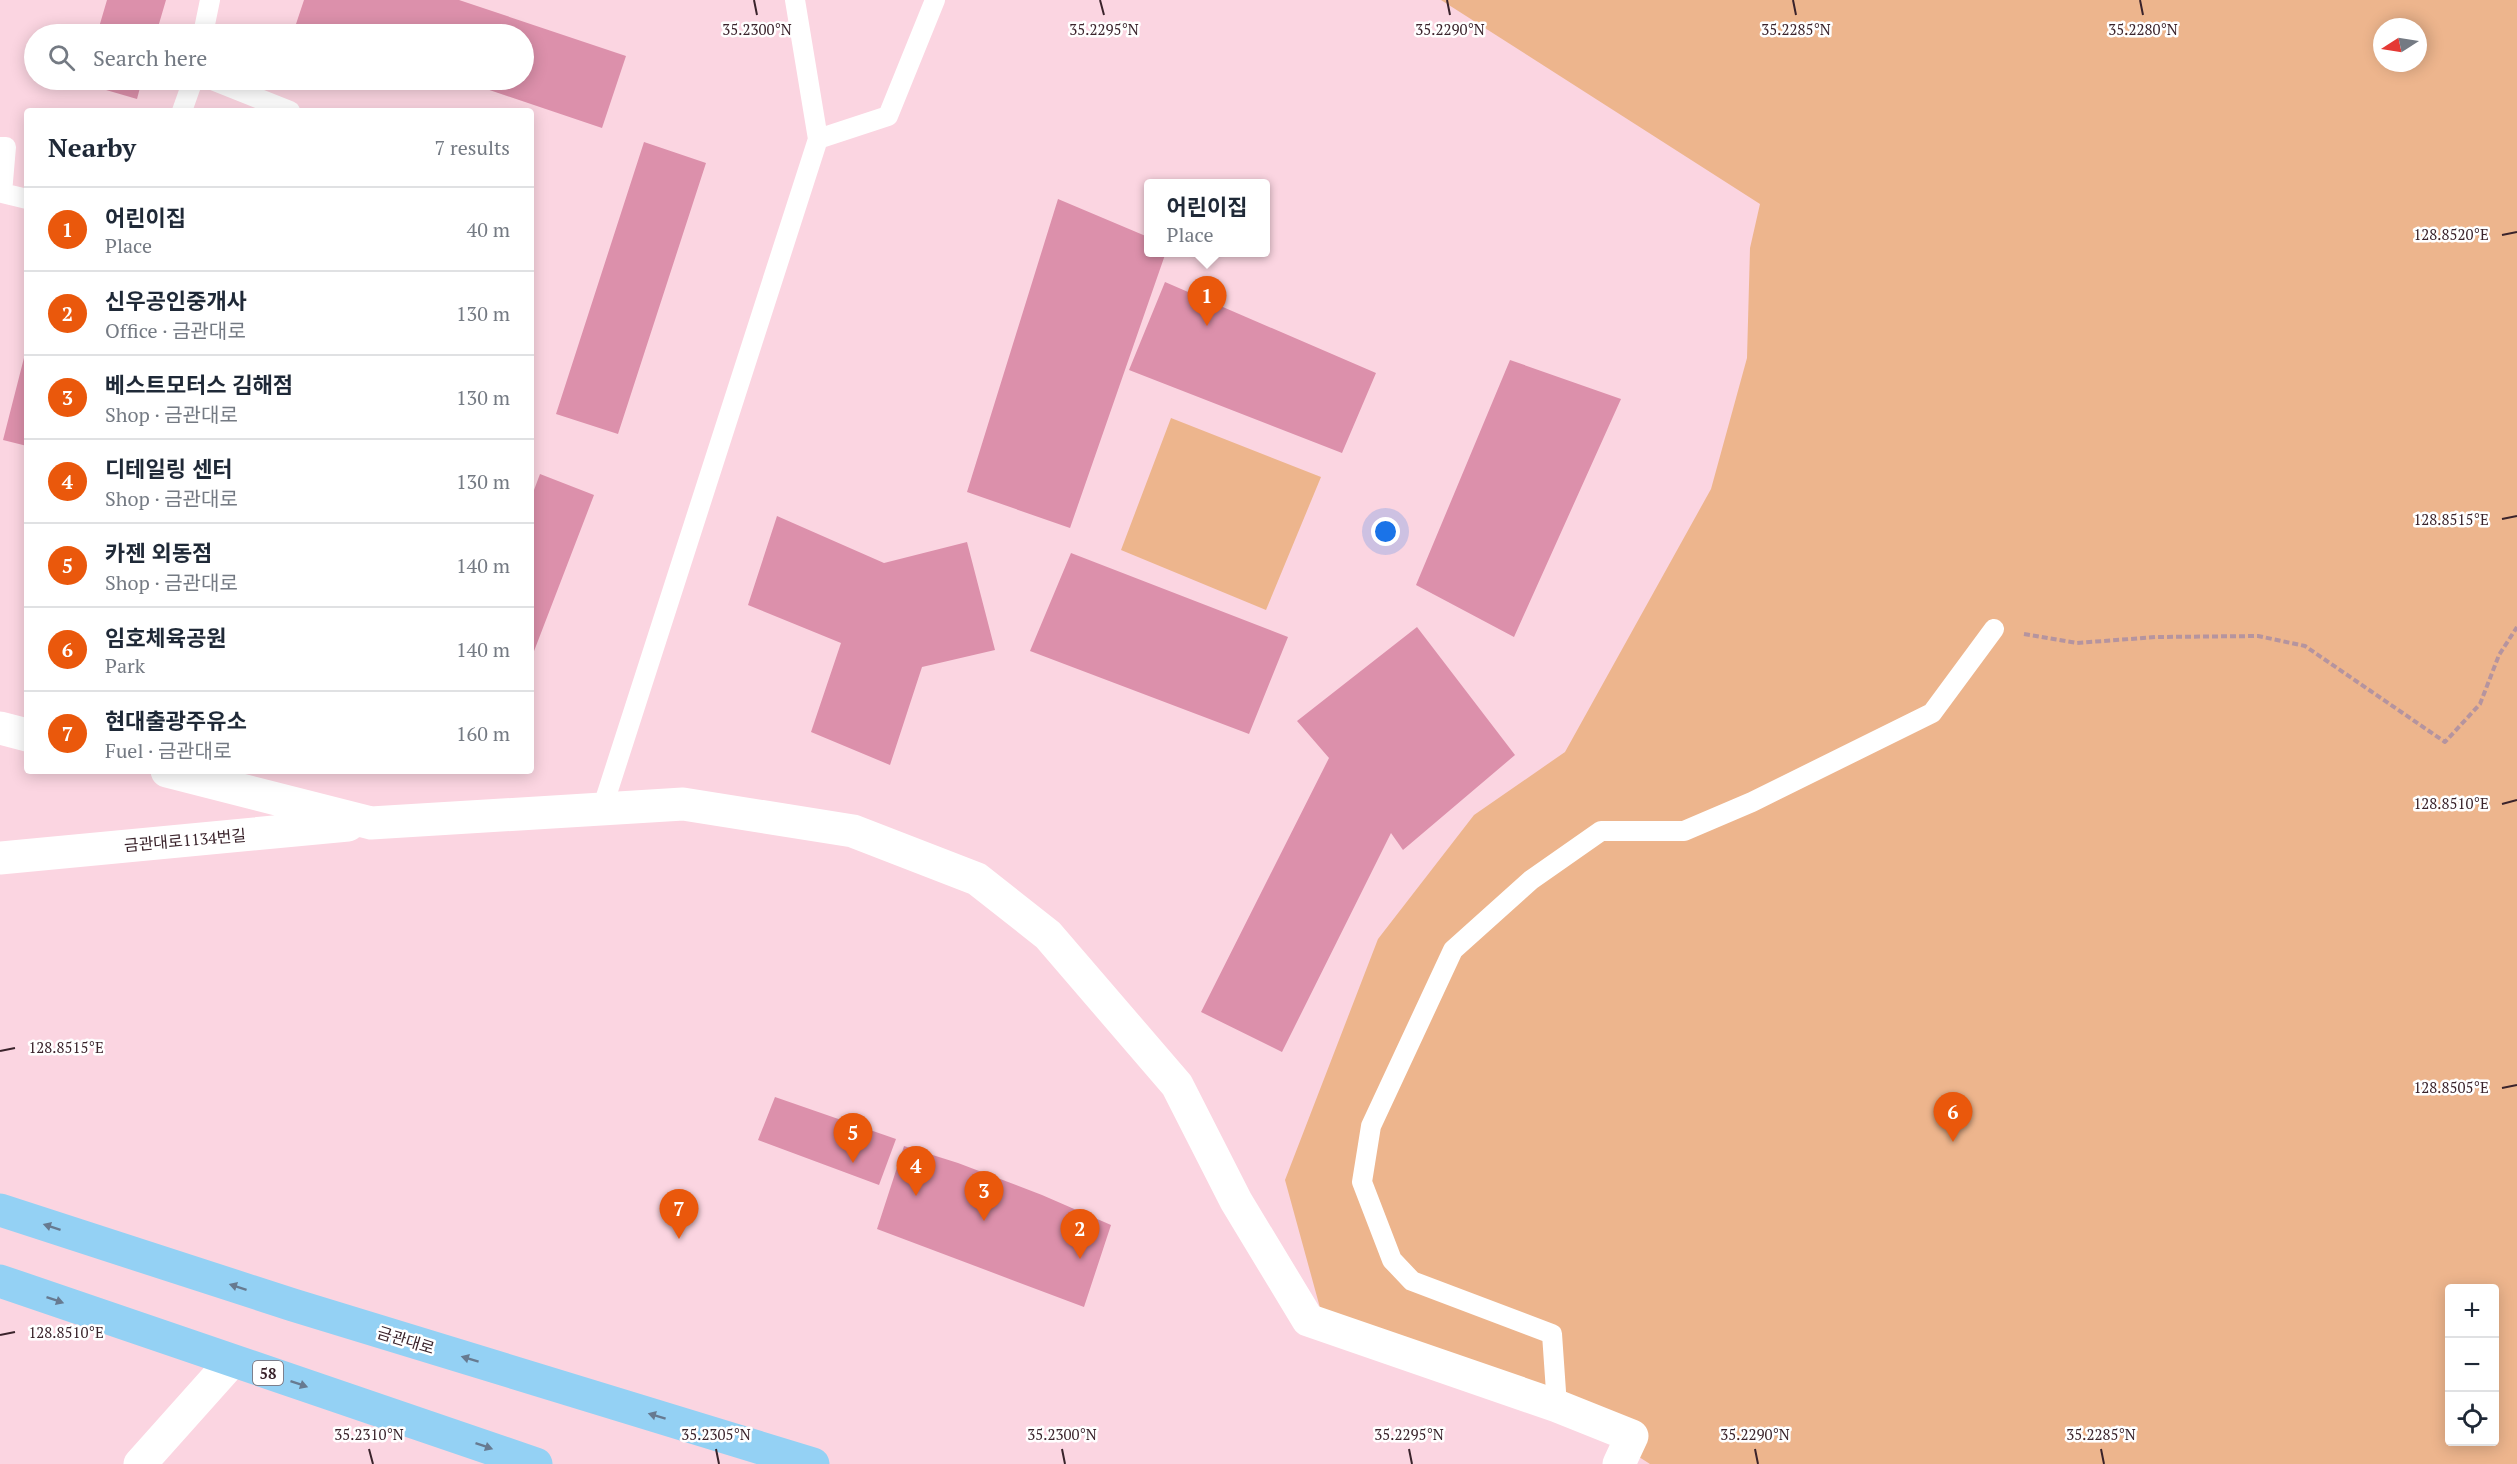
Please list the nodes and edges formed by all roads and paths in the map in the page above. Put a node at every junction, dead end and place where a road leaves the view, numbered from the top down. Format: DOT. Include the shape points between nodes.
graph roads {
  1 [pos="210,0"];
  2 [pos="795,0"];
  3 [pos="935,0"];
  4 [pos="205,24"];
  5 [pos="189,90"];
  6 [pos="237,90"];
  7 [pos="183,108"];
  8 [pos="282,108"];
  9 [pos="818,139"];
  10 [pos="0,147"];
  11 [pos="24,198"];
  12 [pos="2517,627"];
  13 [pos="1994,629"];
  14 [pos="0,728"];
  15 [pos="24,734"];
  16 [pos="179,774"];
  17 [pos="602,809"];
  18 [pos="371,823"];
  19 [pos="0,858"];
  20 [pos="0,1210"];
  21 [pos="0,1281"];
  22 [pos="232,1361"];
  23 [pos="1557,1406"];
  24 [pos="140,1464"];
  25 [pos="536,1464"];
  26 [pos="813,1464"];
  27 [pos="1619,1464"];
  1 -- 4 [label="lane"];
  2 -- 9 [label="lane"];
  3 -- 9 [label="lane" via="888,116"];
  5 -- 7 [label="lane"];
  6 -- 8 [label="lane"];
  9 -- 17 [label="lane"];
  10 -- 11 [label="lane" via="6,147 2,193"];
  12 -- 13 [label="path" via="2499,655 2480,704 2445,742 2305,646 2258,636 2077,643"];
  13 -- 23 [label="lane" via="1932,713 1684,831 1601,831 1531,880 1453,950 1371,1126 1362,1182 1392,1260 1412,1281 1552,1334"];
  14 -- 15 [label="street"];
  16 -- 18 [label="street"];
  17 -- 18 [label="street, 금관대로1134번길"];
  17 -- 23 [label="street, 금관대로1134번길" via="683,804 853,831 977,879 1048,935 1177,1085 1236,1201 1308,1320"];
  18 -- 19 [label="street, 금관대로1134번길"];
  26 -- 20 [label="main road, 금관대로, one-way" via="293,1305"];
  21 -- 22 [label="main road, 58, one-way"];
  22 -- 24 [label="street"];
  22 -- 25 [label="main road, 58, one-way"];
  23 -- 27 [label="street, 금관대로1134번길" via="1632,1437"];
}
